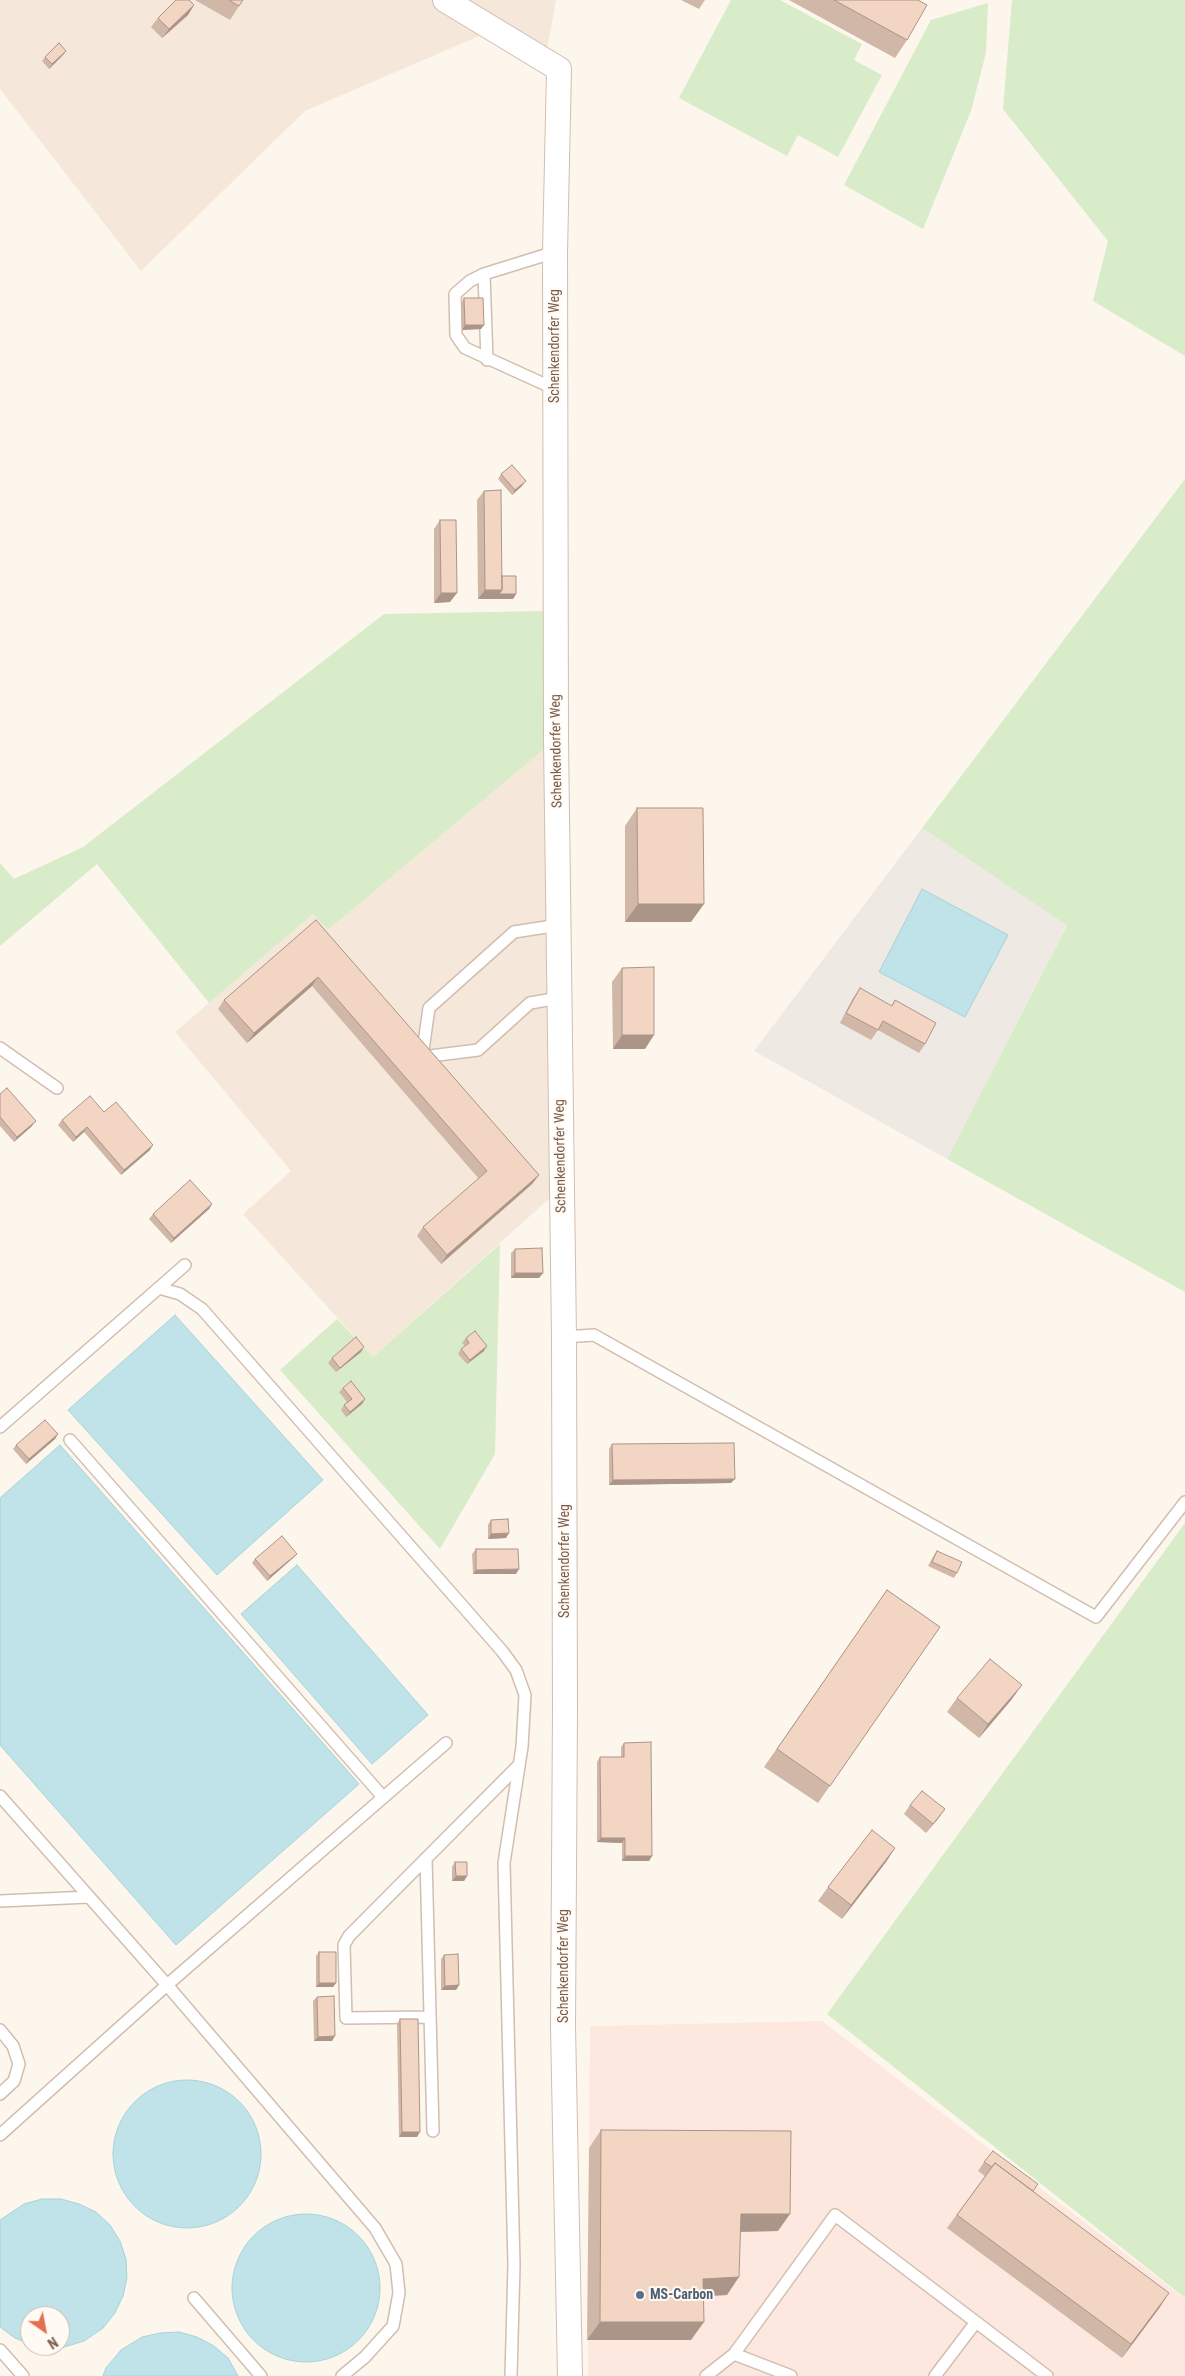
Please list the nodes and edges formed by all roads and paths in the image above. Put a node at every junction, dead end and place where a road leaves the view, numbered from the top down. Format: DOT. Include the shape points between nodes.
graph roads {
  1 [pos="444,0"];
  2 [pos="554,252"];
  3 [pos="484,274"];
  4 [pos="487,360"];
  5 [pos="555,389"];
  6 [pos="559,924"];
  7 [pos="559,998"];
  8 [pos="0,1048"];
  9 [pos="57,1088"];
  10 [pos="185,1265"];
  11 [pos="159,1288"];
  12 [pos="564,1337"];
  13 [pos="0,1427"];
  14 [pos="70,1440"];
  15 [pos="1185,1502"];
  16 [pos="446,1743"];
  17 [pos="519,1765"];
  18 [pos="0,1796"];
  19 [pos="383,1798"];
  20 [pos="426,1858"];
  21 [pos="89,1896"];
  22 [pos="0,1901"];
  23 [pos="167,1985"];
  24 [pos="430,2016"];
  25 [pos="0,2030"];
  26 [pos="0,2094"];
  27 [pos="432,2131"];
  28 [pos="0,2135"];
  29 [pos="194,2298"];
  30 [pos="976,2322"];
  31 [pos="0,2350"];
  32 [pos="734,2354"];
  33 [pos="23,2376"];
  34 [pos="261,2376"];
  35 [pos="342,2376"];
  36 [pos="511,2376"];
  37 [pos="570,2376"];
  38 [pos="706,2376"];
  39 [pos="791,2376"];
  40 [pos="934,2376"];
  41 [pos="1047,2376"];
  1 -- 2 [label="street, Schenkendorfer Weg" via="559,69"];
  2 -- 3 [label="lane"];
  2 -- 5 [label="street, Schenkendorfer Weg"];
  3 -- 4 [label="lane"];
  3 -- 4 [label="lane" via="455,294 456,335 465,348"];
  4 -- 5 [label="lane"];
  5 -- 6 [label="street, Schenkendorfer Weg"];
  6 -- 7 [label="street, Schenkendorfer Weg"];
  6 -- 7 [label="lane" via="514,932 429,1008 422,1057 478,1050 530,1003"];
  7 -- 12 [label="street, Schenkendorfer Weg"];
  8 -- 9 [label="lane"];
  10 -- 11 [label="lane"];
  11 -- 13 [label="lane"];
  11 -- 17 [label="lane" via="180,1294 202,1309 502,1650 516,1670 525,1695"];
  12 -- 15 [label="lane" via="594,1336 1096,1617"];
  12 -- 37 [label="street, Schenkendorfer Weg" via="563,2027"];
  14 -- 19 [label="lane"];
  16 -- 19 [label="lane"];
  17 -- 20 [label="lane"];
  17 -- 36 [label="lane" via="504,1863 514,2265"];
  18 -- 21 [label="lane"];
  19 -- 23 [label="lane"];
  20 -- 24 [label="lane"];
  20 -- 24 [label="lane" via="349,1936 344,1945 346,2018"];
  21 -- 22 [label="lane"];
  21 -- 23 [label="lane"];
  23 -- 28 [label="lane"];
  23 -- 35 [label="lane" via="375,2228 396,2264 399,2293 393,2326 365,2357"];
  24 -- 27 [label="lane"];
  25 -- 26 [label="lane" via="13,2046 19,2064 14,2081"];
  29 -- 34 [label="lane"];
  30 -- 32 [label="lane" via="835,2215"];
  30 -- 40 [label="lane"];
  30 -- 41 [label="lane"];
  31 -- 33 [label="lane"];
  32 -- 38 [label="lane"];
  32 -- 39 [label="lane"];
}
